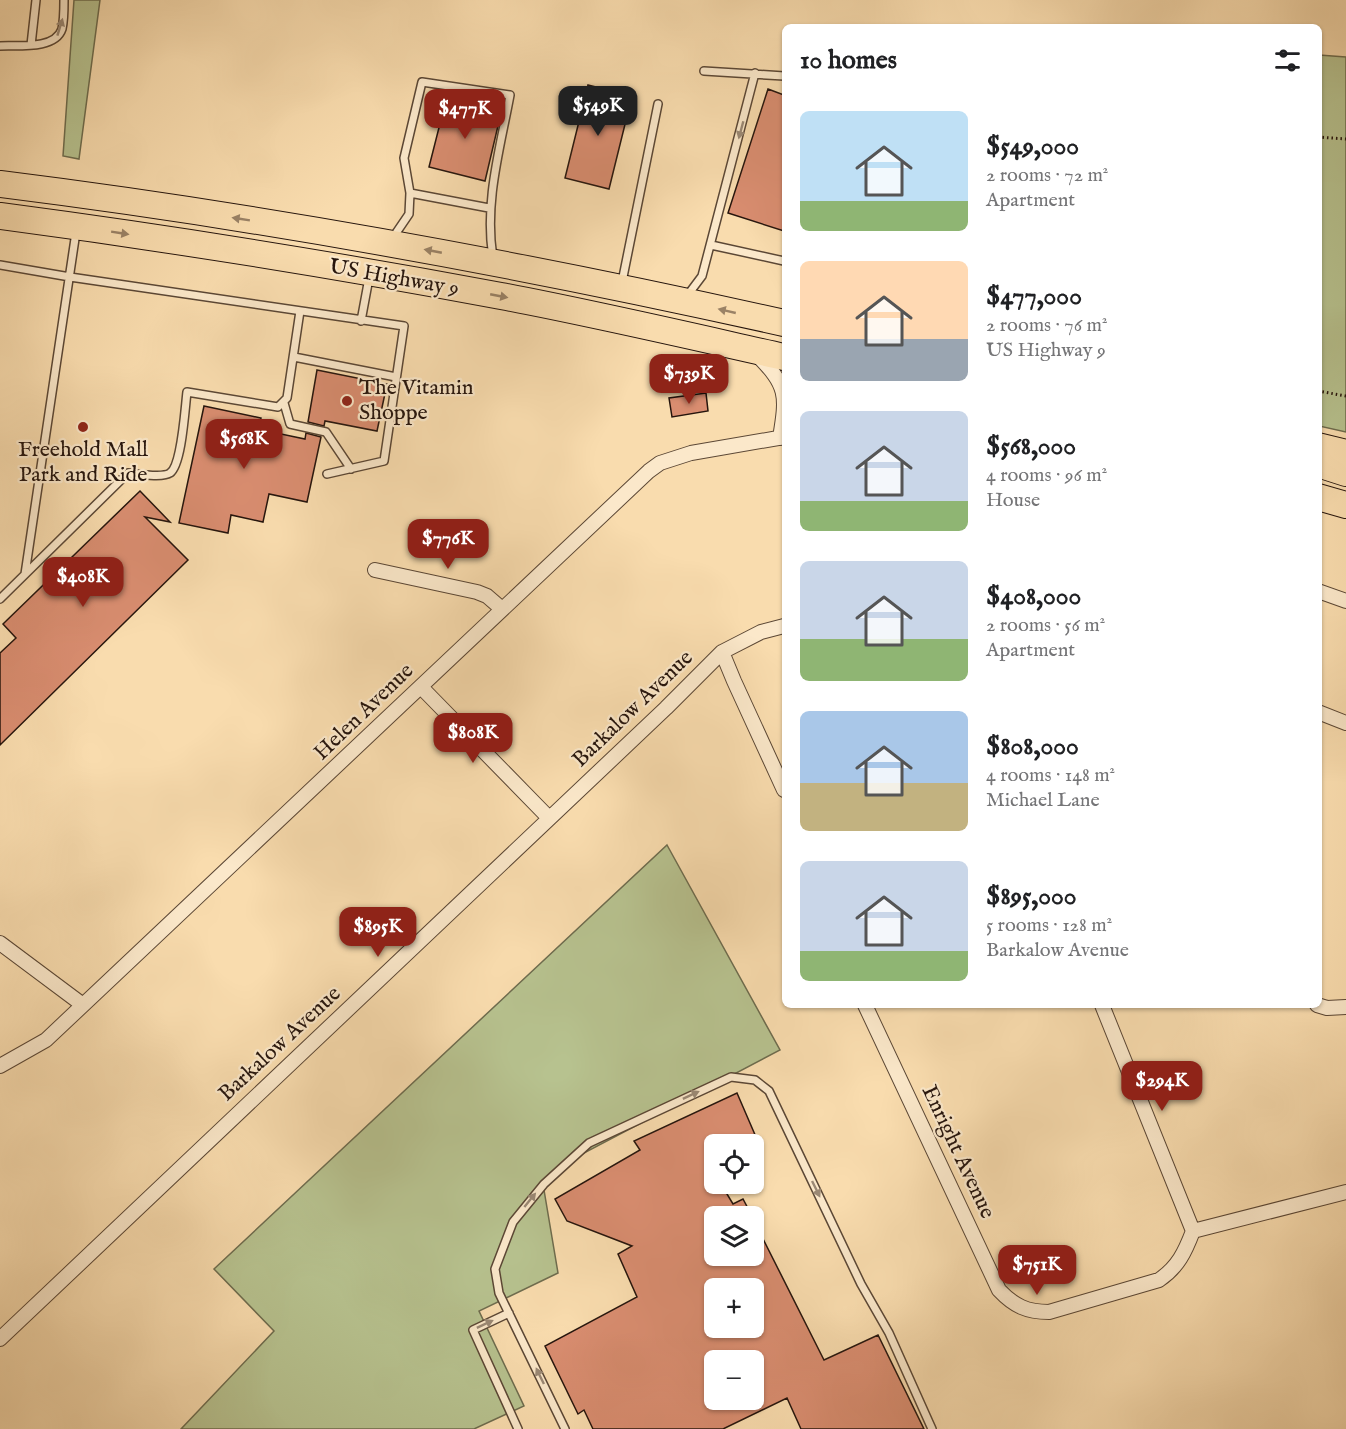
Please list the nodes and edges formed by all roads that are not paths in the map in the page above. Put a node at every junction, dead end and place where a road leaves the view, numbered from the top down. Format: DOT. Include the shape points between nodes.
graph roads {
  1 [pos="36,0"];
  2 [pos="64,0"];
  3 [pos="31,45"];
  4 [pos="0,46"];
  5 [pos="704,71"];
  6 [pos="755,73"];
  7 [pos="782,76"];
  8 [pos="658,104"];
  9 [pos="0,171"];
  10 [pos="11,185"];
  11 [pos="410,193"];
  12 [pos="489,208"];
  13 [pos="0,216"];
  14 [pos="77,227"];
  15 [pos="389,243"];
  16 [pos="711,245"];
  17 [pos="782,261"];
  18 [pos="494,263"];
  19 [pos="0,265"];
  20 [pos="370,273"];
  21 [pos="70,277"];
  22 [pos="621,288"];
  23 [pos="683,300"];
  24 [pos="300,311"];
  25 [pos="361,321"];
  26 [pos="782,323"];
  27 [pos="752,350"];
  28 [pos="294,357"];
  29 [pos="782,357"];
  30 [pos="396,377"];
  31 [pos="782,386"];
  32 [pos="284,403"];
  33 [pos="782,438"];
  34 [pos="1322,447"];
  35 [pos="1346,453"];
  36 [pos="1322,465"];
  37 [pos="351,469"];
  38 [pos="1346,473"];
  39 [pos="327,474"];
  40 [pos="1322,498"];
  41 [pos="1346,505"];
  42 [pos="375,570"];
  43 [pos="24,575"];
  44 [pos="1322,592"];
  45 [pos="0,599"];
  46 [pos="1346,601"];
  47 [pos="502,609"];
  48 [pos="782,627"];
  49 [pos="722,652"];
  50 [pos="421,687"];
  51 [pos="1322,714"];
  52 [pos="1346,723"];
  53 [pos="782,786"];
  54 [pos="549,818"];
  55 [pos="0,943"];
  56 [pos="83,1005"];
  57 [pos="1322,1006"];
  58 [pos="1346,1007"];
  59 [pos="866,1008"];
  60 [pos="1103,1008"];
  61 [pos="0,1066"];
  62 [pos="1346,1192"];
  63 [pos="1192,1231"];
  64 [pos="509,1313"];
  65 [pos="3,1330"];
  66 [pos="518,1429"];
  67 [pos="565,1429"];
  68 [pos="932,1429"];
  1 -- 3 [label="lane"];
  3 -- 2 [label="lane, one-way" via="48,43 62,30"];
  3 -- 4 [label="lane"];
  5 -- 6 [label="lane"];
  6 -- 7 [label="lane"];
  6 -- 16 [label="lane, one-way"];
  8 -- 22 [label="lane"];
  9 -- 10 [label="highway"];
  15 -- 10 [label="highway, US Highway 9, one-way"];
  11 -- 12 [label="lane"];
  11 -- 12 [label="lane" via="404,158 422,82 510,95"];
  11 -- 15 [label="lane" via="409,214"];
  12 -- 18 [label="lane"];
  13 -- 14 [label="highway, US Highway 9"];
  14 -- 20 [label="highway, US Highway 9, one-way"];
  14 -- 21 [label="lane"];
  18 -- 15 [label="highway, US Highway 9, one-way"];
  16 -- 17 [label="lane"];
  16 -- 23 [label="lane" via="702,276"];
  18 -- 22 [label="highway, US Highway 9"];
  19 -- 21 [label="lane"];
  20 -- 25 [label="lane"];
  20 -- 27 [label="highway, US Highway 9, one-way" via="501,296"];
  21 -- 24 [label="lane"];
  21 -- 43 [label="lane"];
  22 -- 23 [label="highway, US Highway 9"];
  26 -- 23 [label="highway, US Highway 9, one-way"];
  24 -- 25 [label="lane"];
  24 -- 28 [label="lane"];
  25 -- 30 [label="lane" via="404,326"];
  27 -- 29 [label="highway, US Highway 9"];
  27 -- 31 [label="street, Helen Avenue"];
  28 -- 30 [label="lane"];
  28 -- 32 [label="lane"];
  30 -- 37 [label="lane" via="384,461"];
  32 -- 37 [label="lane" via="290,424 326,432"];
  32 -- 43 [label="lane" via="278,407 187,392 177,460 170,473 128,473"];
  33 -- 47 [label="street, Helen Avenue" via="691,453 660,463"];
  34 -- 35 [label="highway"];
  36 -- 38 [label="highway"];
  37 -- 39 [label="lane"];
  40 -- 41 [label="highway"];
  42 -- 47 [label="street" via="477,592"];
  43 -- 45 [label="lane"];
  44 -- 46 [label="street"];
  47 -- 50 [label="street, Helen Avenue"];
  48 -- 49 [label="street, Barkalow Avenue" via="761,632"];
  49 -- 53 [label="street"];
  49 -- 54 [label="street, Barkalow Avenue"];
  50 -- 54 [label="street"];
  50 -- 56 [label="street, Helen Avenue"];
  51 -- 52 [label="street"];
  54 -- 65 [label="street, Barkalow Avenue"];
  55 -- 56 [label="street"];
  56 -- 61 [label="street, Helen Avenue" via="46,1040"];
  57 -- 58 [label="street"];
  59 -- 63 [label="street, Enright Avenue" via="999,1290 1010,1301 1033,1312 1049,1312 1159,1280 1180,1261"];
  60 -- 63 [label="street"];
  62 -- 63 [label="street"];
  66 -- 64 [label="lane, one-way" via="473,1330"];
  67 -- 64 [label="lane, one-way"];
  64 -- 68 [label="lane, one-way" via="499,1293 495,1269 513,1222 544,1184 589,1143 731,1077 755,1080 769,1091"];
}
